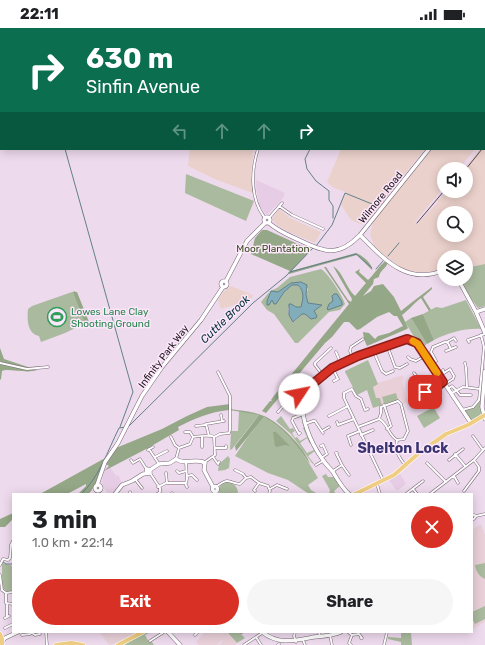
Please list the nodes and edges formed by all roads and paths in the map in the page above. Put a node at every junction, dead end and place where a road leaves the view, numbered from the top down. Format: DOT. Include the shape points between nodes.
graph roads {
  1 [pos="258,150"];
  2 [pos="428,150"];
  3 [pos="282,203"];
  4 [pos="279,206"];
  5 [pos="267,220"];
  6 [pos="324,229"];
  7 [pos="360,234"];
  8 [pos="437,272"];
  9 [pos="462,286"];
  10 [pos="485,309"];
  11 [pos="476,312"];
  12 [pos="485,334"];
  13 [pos="480,335"];
  14 [pos="363,339"];
  15 [pos="456,341"];
  16 [pos="447,342"];
  17 [pos="469,342"];
  18 [pos="387,345"];
  19 [pos="456,347"];
  20 [pos="329,349"];
  21 [pos="451,349"];
  22 [pos="373,350"];
  23 [pos="446,351"];
  24 [pos="336,352"];
  25 [pos="425,356"];
  26 [pos="433,356"];
  27 [pos="408,357"];
  28 [pos="353,359"];
  29 [pos="428,360"];
  30 [pos="436,361"];
  31 [pos="464,362"];
  32 [pos="0,363"];
  33 [pos="341,364"];
  34 [pos="407,364"];
  35 [pos="48,367"];
  36 [pos="332,368"];
  37 [pos="443,370"];
  38 [pos="394,371"];
  39 [pos="218,372"];
  40 [pos="485,372"];
  41 [pos="414,373"];
  42 [pos="323,375"];
  43 [pos="305,377"];
  44 [pos="334,381"];
  45 [pos="444,383"];
  46 [pos="312,385"];
  47 [pos="293,387"];
  48 [pos="467,387"];
  49 [pos="448,389"];
  50 [pos="482,389"];
  51 [pos="427,390"];
  52 [pos="456,390"];
  53 [pos="424,392"];
  54 [pos="451,394"];
  55 [pos="297,395"];
  56 [pos="305,395"];
  57 [pos="471,395"];
  58 [pos="364,398"];
  59 [pos="427,398"];
  60 [pos="361,400"];
  61 [pos="384,405"];
  62 [pos="348,406"];
  63 [pos="422,406"];
  64 [pos="368,409"];
  65 [pos="462,410"];
  66 [pos="278,412"];
  67 [pos="303,414"];
  68 [pos="221,415"];
  69 [pos="328,416"];
  70 [pos="485,417"];
  71 [pos="354,419"];
  72 [pos="379,419"];
  73 [pos="198,422"];
  74 [pos="337,422"];
  75 [pos="306,424"];
  76 [pos="471,424"];
  77 [pos="206,425"];
  78 [pos="329,427"];
  79 [pos="358,427"];
  80 [pos="387,429"];
  81 [pos="373,430"];
  82 [pos="186,431"];
  83 [pos="360,431"];
  84 [pos="300,433"];
  85 [pos="361,435"];
  86 [pos="209,436"];
  87 [pos="473,436"];
  88 [pos="171,437"];
  89 [pos="193,437"];
  90 [pos="202,437"];
  91 [pos="214,437"];
  92 [pos="397,440"];
  93 [pos="351,445"];
  94 [pos="321,446"];
  95 [pos="153,447"];
  96 [pos="202,447"];
  97 [pos="179,448"];
  98 [pos="215,448"];
  99 [pos="226,448"];
  100 [pos="464,449"];
  101 [pos="484,449"];
  102 [pos="167,451"];
  103 [pos="337,453"];
  104 [pos="455,454"];
  105 [pos="155,457"];
  106 [pos="213,458"];
  107 [pos="176,459"];
  108 [pos="322,459"];
  109 [pos="131,460"];
  110 [pos="449,460"];
  111 [pos="474,460"];
  112 [pos="186,462"];
  113 [pos="205,462"];
  114 [pos="427,463"];
  115 [pos="159,464"];
  116 [pos="218,464"];
  117 [pos="316,465"];
  118 [pos="342,465"];
  119 [pos="405,465"];
  120 [pos="465,466"];
  121 [pos="236,469"];
  122 [pos="148,471"];
  123 [pos="186,471"];
  124 [pos="332,471"];
  125 [pos="178,473"];
  126 [pos="167,475"];
  127 [pos="349,475"];
  128 [pos="187,476"];
  129 [pos="454,476"];
  130 [pos="196,478"];
  131 [pos="246,478"];
  132 [pos="135,479"];
  133 [pos="383,481"];
  134 [pos="423,481"];
  135 [pos="446,482"];
  136 [pos="167,483"];
  137 [pos="185,483"];
  138 [pos="260,483"];
  139 [pos="458,483"];
  140 [pos="377,484"];
  141 [pos="158,487"];
  142 [pos="187,487"];
  143 [pos="142,488"];
  144 [pos="99,489"];
  145 [pos="270,489"];
  146 [pos="287,489"];
  147 [pos="413,489"];
  148 [pos="254,490"];
  149 [pos="214,491"];
  150 [pos="464,491"];
  151 [pos="362,492"];
  152 [pos="115,493"];
  153 [pos="158,493"];
  154 [pos="269,493"];
  155 [pos="349,493"];
  156 [pos="380,493"];
  157 [pos="407,493"];
  158 [pos="416,493"];
  159 [pos="432,493"];
  160 [pos="473,514"];
  161 [pos="485,514"];
  162 [pos="476,516"];
  163 [pos="473,519"];
  164 [pos="12,543"];
  165 [pos="0,565"];
  166 [pos="0,575"];
  167 [pos="12,592"];
  168 [pos="6,593"];
  169 [pos="7,604"];
  170 [pos="12,604"];
  171 [pos="7,617"];
  172 [pos="12,624"];
  173 [pos="5,628"];
  174 [pos="12,633"];
  175 [pos="16,633"];
  176 [pos="29,633"];
  177 [pos="33,633"];
  178 [pos="46,633"];
  179 [pos="141,633"];
  180 [pos="162,633"];
  181 [pos="169,633"];
  182 [pos="262,633"];
  183 [pos="264,633"];
  184 [pos="295,633"];
  185 [pos="319,633"];
  186 [pos="339,633"];
  187 [pos="358,633"];
  188 [pos="387,633"];
  189 [pos="0,634"];
  190 [pos="40,634"];
  191 [pos="352,634"];
  192 [pos="22,635"];
  193 [pos="330,635"];
  194 [pos="256,637"];
  195 [pos="320,637"];
  196 [pos="361,638"];
  197 [pos="303,640"];
  198 [pos="150,641"];
  199 [pos="296,642"];
  200 [pos="2,644"];
  201 [pos="278,644"];
  202 [pos="47,645"];
  203 [pos="56,645"];
  204 [pos="83,645"];
  205 [pos="118,645"];
  206 [pos="180,645"];
  207 [pos="246,645"];
  208 [pos="262,645"];
  209 [pos="305,645"];
  210 [pos="332,645"];
  211 [pos="351,645"];
  212 [pos="384,645"];
  1 -- 5 [label="street" via="253,186 257,204"];
  2 -- 7 [label="street, Wilmore Road"];
  3 -- 4 [label="street"];
  4 -- 5 [label="street"];
  4 -- 6 [label="street" via="292,215"];
  5 -- 7 [label="street" via="282,232 326,251 339,250 349,245"];
  5 -- 144 [label="street, Infinity Park Way" via="247,241 226,281 222,282 223,287 152,381 106,462 99,480"];
  7 -- 8 [label="street, Wilmore Road" via="377,252 401,270 427,275"];
  9 -- 11 [label="street"];
  10 -- 11 [label="street"];
  11 -- 12 [label="street"];
  12 -- 13 [label="street"];
  13 -- 17 [label="street" via="468,340"];
  13 -- 50 [label="street" via="484,347"];
  14 -- 28 [label="street" via="351,347"];
  15 -- 16 [label="street" via="454,338"];
  16 -- 21 [label="street"];
  16 -- 26 [label="street" via="432,348"];
  18 -- 22 [label="street"];
  18 -- 25 [label="street" via="411,340 417,343"];
  18 -- 34 [label="street" via="395,367 400,368"];
  19 -- 21 [label="street"];
  20 -- 42 [label="street" via="315,363"];
  21 -- 23 [label="street"];
  22 -- 28 [label="street"];
  22 -- 38 [label="street" via="384,373"];
  24 -- 33 [label="street"];
  25 -- 27 [label="street" via="416,361"];
  25 -- 29 [label="street"];
  26 -- 29 [label="street"];
  26 -- 30 [label="street"];
  28 -- 33 [label="street"];
  29 -- 45 [label="street"];
  31 -- 48 [label="street"];
  32 -- 35 [label="street" via="27,369"];
  33 -- 36 [label="street"];
  36 -- 42 [label="street"];
  36 -- 44 [label="street" via="338,379"];
  37 -- 45 [label="street" via="444,373 450,369 454,376"];
  39 -- 91 [label="street" via="230,396 230,432"];
  40 -- 50 [label="street"];
  41 -- 51 [label="street"];
  42 -- 46 [label="street"];
  43 -- 46 [label="street"];
  45 -- 49 [label="street"];
  45 -- 51 [label="street"];
  46 -- 56 [label="street"];
  47 -- 55 [label="street"];
  48 -- 50 [label="street"];
  48 -- 52 [label="street"];
  49 -- 52 [label="street" via="452,386"];
  49 -- 54 [label="street"];
  50 -- 65 [label="street" via="477,403"];
  50 -- 70 [label="street"];
  51 -- 53 [label="street"];
  52 -- 54 [label="street"];
  52 -- 57 [label="street" via="460,394"];
  53 -- 59 [label="street"];
  53 -- 63 [label="street" via="413,398 416,404"];
  54 -- 65 [label="street"];
  55 -- 56 [label="street"];
  55 -- 66 [label="street"];
  56 -- 67 [label="street"];
  58 -- 60 [label="street"];
  60 -- 62 [label="street" via="352,389 344,393"];
  60 -- 64 [label="street" via="365,410"];
  61 -- 72 [label="street" via="381,407"];
  61 -- 80 [label="street" via="391,426"];
  61 -- 92 [label="street" via="398,401 401,403 408,432 403,440"];
  62 -- 69 [label="street"];
  62 -- 71 [label="street"];
  65 -- 76 [label="street"];
  67 -- 75 [label="street"];
  67 -- 84 [label="street" via="292,420"];
  68 -- 77 [label="street" via="223,421 210,421"];
  70 -- 76 [label="main road"];
  71 -- 74 [label="street" via="338,425"];
  71 -- 79 [label="street"];
  72 -- 79 [label="street"];
  72 -- 80 [label="street"];
  73 -- 77 [label="street" via="197,426"];
  75 -- 78 [label="street" via="315,421 322,432"];
  75 -- 108 [label="street" via="309,437"];
  76 -- 119 [label="main road" via="446,434"];
  77 -- 86 [label="street"];
  79 -- 83 [label="street"];
  80 -- 92 [label="street" via="392,438"];
  81 -- 85 [label="street"];
  82 -- 89 [label="street"];
  83 -- 85 [label="street"];
  83 -- 93 [label="street" via="348,436"];
  85 -- 133 [label="street"];
  86 -- 90 [label="street"];
  86 -- 91 [label="street"];
  87 -- 101 [label="street"];
  88 -- 97 [label="street" via="172,442"];
  89 -- 90 [label="street"];
  89 -- 97 [label="street" via="190,444"];
  90 -- 96 [label="street"];
  91 -- 98 [label="street"];
  92 -- 119 [label="street" via="397,453"];
  94 -- 108 [label="street" via="323,445 327,454"];
  95 -- 105 [label="street" via="149,450"];
  97 -- 107 [label="street"];
  98 -- 99 [label="street"];
  98 -- 106 [label="street" via="216,454"];
  100 -- 104 [label="street"];
  101 -- 111 [label="street"];
  102 -- 105 [label="street"];
  103 -- 118 [label="street"];
  104 -- 110 [label="street"];
  104 -- 120 [label="street"];
  105 -- 115 [label="street"];
  106 -- 113 [label="street"];
  106 -- 116 [label="street"];
  107 -- 112 [label="street"];
  107 -- 115 [label="street" via="172,463"];
  108 -- 117 [label="street"];
  108 -- 124 [label="street"];
  109 -- 122 [label="street" via="133,464 139,458"];
  111 -- 120 [label="street"];
  111 -- 150 [label="street" via="480,469"];
  112 -- 113 [label="street"];
  112 -- 123 [label="street"];
  113 -- 149 [label="street" via="205,471"];
  114 -- 135 [label="street"];
  115 -- 122 [label="street"];
  118 -- 124 [label="street"];
  118 -- 127 [label="street"];
  119 -- 133 [label="main road"];
  120 -- 129 [label="street"];
  121 -- 131 [label="street"];
  122 -- 132 [label="street"];
  122 -- 141 [label="street"];
  123 -- 125 [label="street"];
  123 -- 128 [label="street"];
  124 -- 155 [label="street"];
  126 -- 136 [label="street"];
  128 -- 130 [label="street" via="192,475"];
  128 -- 137 [label="street"];
  129 -- 135 [label="street"];
  129 -- 139 [label="street"];
  131 -- 138 [label="street" via="252,477"];
  131 -- 149 [label="street" via="240,484 227,480 222,482"];
  132 -- 143 [label="street"];
  132 -- 152 [label="street" via="121,486"];
  133 -- 140 [label="main road"];
  134 -- 147 [label="street"];
  135 -- 159 [label="street"];
  136 -- 137 [label="street"];
  136 -- 141 [label="street"];
  137 -- 142 [label="street"];
  138 -- 145 [label="street"];
  138 -- 148 [label="street"];
  140 -- 151 [label="main road"];
  140 -- 156 [label="street"];
  141 -- 153 [label="street"];
  145 -- 146 [label="street" via="277,485"];
  145 -- 154 [label="street"];
  147 -- 157 [label="street"];
  147 -- 158 [label="street"];
  160 -- 162 [label="street"];
  161 -- 162 [label="street"];
  162 -- 163 [label="street"];
  164 -- 165 [label="street" via="10,558 3,559"];
  166 -- 168 [label="street" via="1,588"];
  167 -- 168 [label="street"];
  168 -- 169 [label="street"];
  169 -- 170 [label="street"];
  169 -- 171 [label="street"];
  172 -- 173 [label="street"];
  174 -- 189 [label="street"];
  175 -- 200 [label="street" via="5,638"];
  176 -- 192 [label="street"];
  177 -- 190 [label="street"];
  178 -- 202 [label="street"];
  179 -- 205 [label="main road"];
  180 -- 198 [label="street"];
  181 -- 206 [label="street"];
  182 -- 194 [label="street"];
  183 -- 201 [label="street"];
  184 -- 199 [label="street"];
  185 -- 195 [label="street"];
  186 -- 193 [label="street"];
  187 -- 191 [label="street"];
  187 -- 196 [label="street"];
  188 -- 212 [label="street"];
  189 -- 200 [label="main road"];
  191 -- 211 [label="street" via="349,643"];
  193 -- 195 [label="street"];
  193 -- 210 [label="street"];
  194 -- 207 [label="street"];
  194 -- 208 [label="street"];
  195 -- 197 [label="street"];
  197 -- 199 [label="street"];
  197 -- 209 [label="street"];
  199 -- 201 [label="street"];
  203 -- 204 [label="main road"];
}
